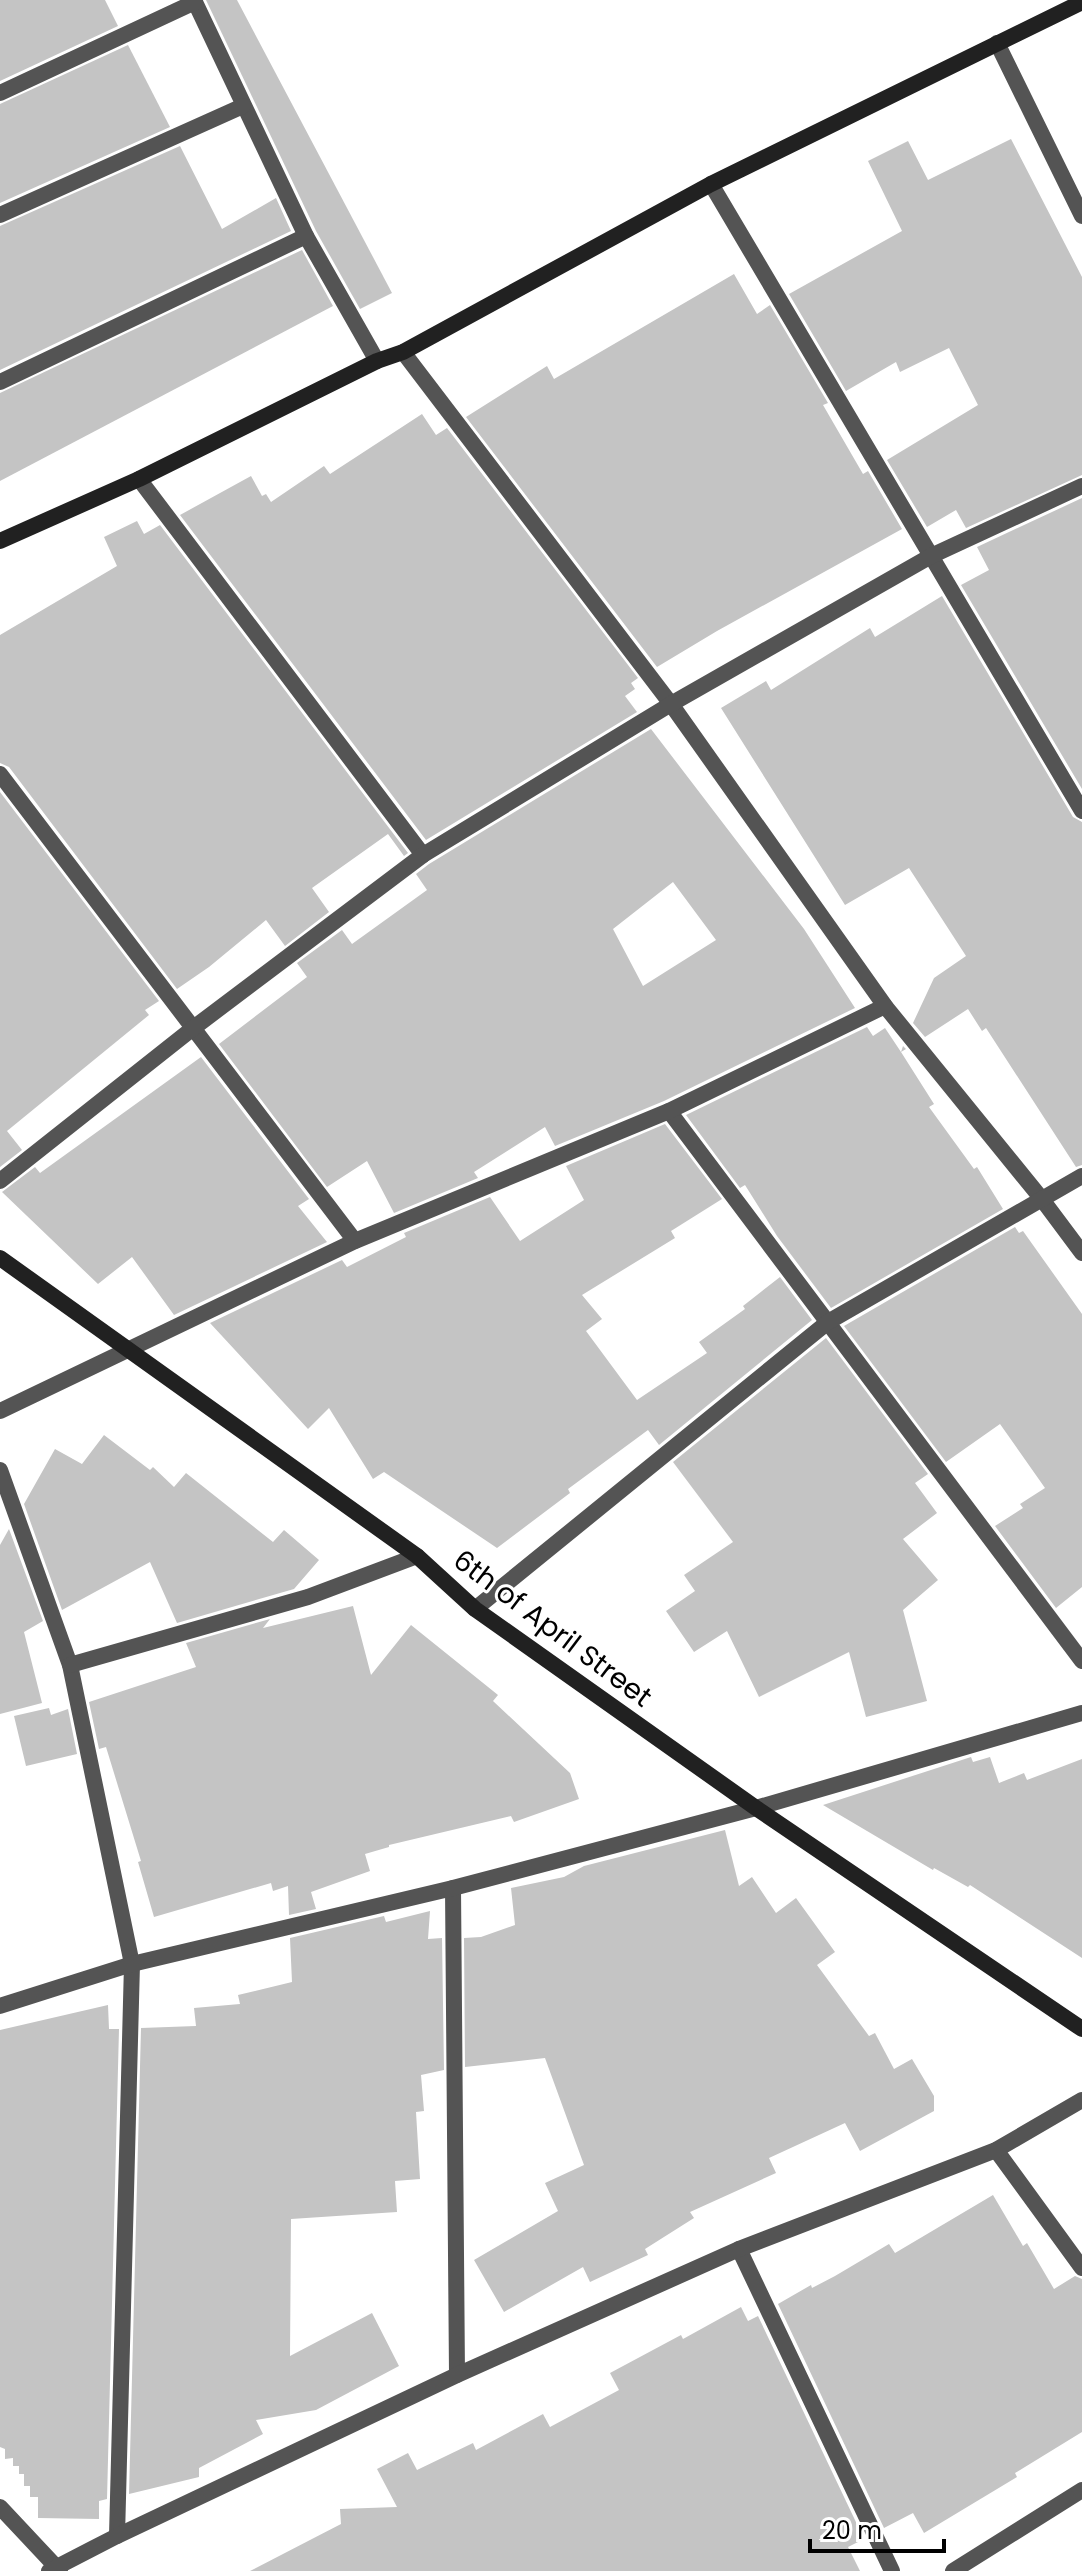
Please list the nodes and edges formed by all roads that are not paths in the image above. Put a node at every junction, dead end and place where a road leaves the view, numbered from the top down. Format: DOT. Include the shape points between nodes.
graph roads {
  1 [pos="194,1"];
  2 [pos="1082,2"];
  3 [pos="997,43"];
  4 [pos="0,93"];
  5 [pos="243,106"];
  6 [pos="711,184"];
  7 [pos="0,215"];
  8 [pos="1082,216"];
  9 [pos="306,236"];
  10 [pos="403,352"];
  11 [pos="377,361"];
  12 [pos="0,382"];
  13 [pos="139,479"];
  14 [pos="1082,486"];
  15 [pos="0,541"];
  16 [pos="931,556"];
  17 [pos="671,704"];
  18 [pos="0,774"];
  19 [pos="1082,811"];
  20 [pos="423,855"];
  21 [pos="885,1006"];
  22 [pos="192,1029"];
  23 [pos="669,1111"];
  24 [pos="1082,1176"];
  25 [pos="0,1181"];
  26 [pos="1041,1198"];
  27 [pos="355,1241"];
  28 [pos="1082,1253"];
  29 [pos="0,1258"];
  30 [pos="828,1322"];
  31 [pos="127,1349"];
  32 [pos="0,1411"];
  33 [pos="0,1470"];
  34 [pos="417,1556"];
  35 [pos="475,1609"];
  36 [pos="1082,1661"];
  37 [pos="70,1665"];
  38 [pos="1082,1713"];
  39 [pos="756,1808"];
  40 [pos="453,1888"];
  41 [pos="132,1964"];
  42 [pos="0,2006"];
  43 [pos="1082,2029"];
  44 [pos="1082,2100"];
  45 [pos="996,2150"];
  46 [pos="739,2249"];
  47 [pos="1082,2268"];
  48 [pos="457,2375"];
  49 [pos="1082,2490"];
  50 [pos="0,2507"];
  51 [pos="117,2536"];
  52 [pos="55,2570"];
  53 [pos="892,2571"];
  54 [pos="953,2571"];
  1 -- 4 [label="street"];
  1 -- 5 [label="street"];
  2 -- 3 [label="street"];
  3 -- 6 [label="street"];
  3 -- 8 [label="street"];
  5 -- 7 [label="street"];
  5 -- 9 [label="street"];
  6 -- 10 [label="street"];
  6 -- 16 [label="street"];
  9 -- 11 [label="street"];
  9 -- 12 [label="street"];
  10 -- 11 [label="street"];
  10 -- 17 [label="street"];
  11 -- 13 [label="street"];
  13 -- 15 [label="street"];
  13 -- 20 [label="street"];
  14 -- 16 [label="street"];
  16 -- 17 [label="street"];
  16 -- 19 [label="street"];
  17 -- 20 [label="street"];
  17 -- 21 [label="street"];
  18 -- 22 [label="street"];
  20 -- 22 [label="street"];
  21 -- 23 [label="street"];
  21 -- 26 [label="street"];
  22 -- 25 [label="street"];
  22 -- 27 [label="street"];
  23 -- 27 [label="street"];
  23 -- 30 [label="street"];
  24 -- 26 [label="street"];
  26 -- 28 [label="street"];
  26 -- 30 [label="street"];
  27 -- 31 [label="street"];
  29 -- 31 [label="street, 6th of April Street"];
  30 -- 35 [label="street"];
  30 -- 36 [label="street"];
  31 -- 32 [label="street"];
  31 -- 34 [label="street, 6th of April Street"];
  33 -- 37 [label="street"];
  34 -- 35 [label="street, 6th of April Street"];
  34 -- 37 [label="street" via="308,1597"];
  35 -- 39 [label="street, 6th of April Street"];
  37 -- 41 [label="street"];
  38 -- 39 [label="street"];
  39 -- 40 [label="street"];
  39 -- 43 [label="street, 6th of April Street"];
  40 -- 41 [label="street"];
  40 -- 48 [label="street"];
  41 -- 42 [label="street"];
  41 -- 51 [label="street"];
  44 -- 45 [label="street"];
  45 -- 46 [label="street"];
  45 -- 47 [label="street"];
  46 -- 48 [label="street"];
  46 -- 53 [label="street"];
  48 -- 51 [label="street"];
  49 -- 54 [label="street"];
  50 -- 52 [label="street"];
  51 -- 52 [label="street"];
}
